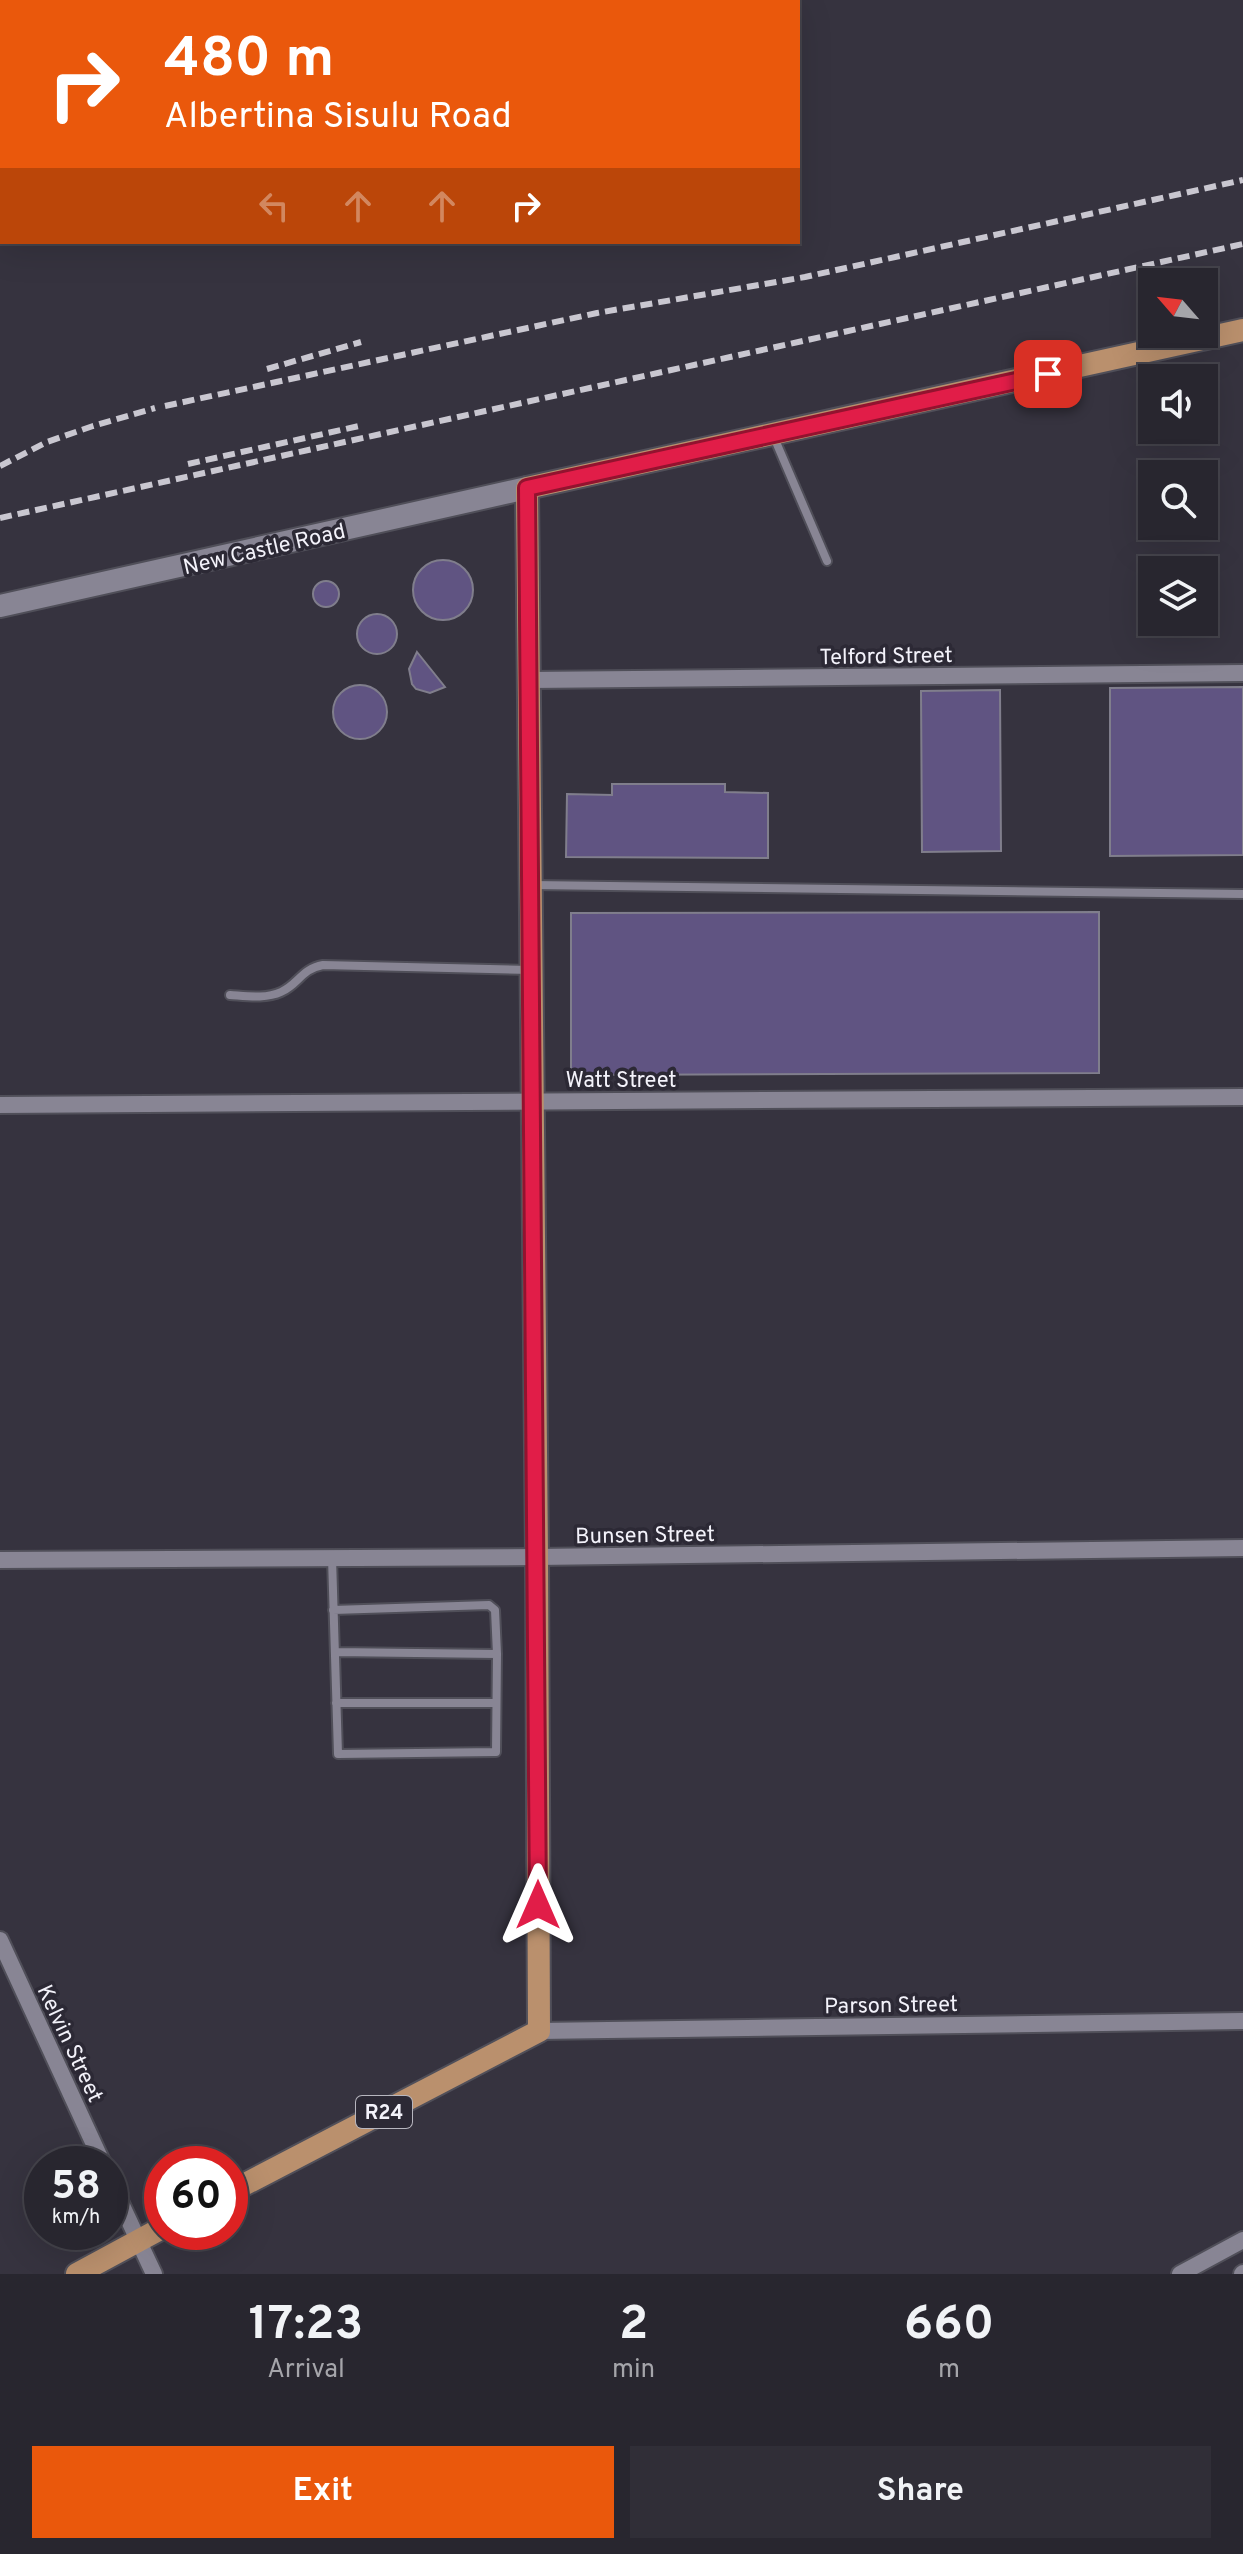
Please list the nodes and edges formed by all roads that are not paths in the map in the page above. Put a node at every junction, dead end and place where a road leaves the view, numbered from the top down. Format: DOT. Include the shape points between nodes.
graph roads {
  1 [pos="1243,330"];
  2 [pos="772,434"];
  3 [pos="527,488"];
  4 [pos="827,561"];
  5 [pos="0,606"];
  6 [pos="1243,673"];
  7 [pos="530,680"];
  8 [pos="531,885"];
  9 [pos="1243,894"];
  10 [pos="532,970"];
  11 [pos="230,995"];
  12 [pos="1243,1097"];
  13 [pos="533,1102"];
  14 [pos="0,1105"];
  15 [pos="1243,1548"];
  16 [pos="537,1557"];
  17 [pos="332,1558"];
  18 [pos="0,1560"];
  19 [pos="333,1610"];
  20 [pos="335,1652"];
  21 [pos="497,1654"];
  22 [pos="336,1703"];
  23 [pos="496,1703"];
  24 [pos="0,1940"];
  25 [pos="1243,2021"];
  26 [pos="539,2031"];
  27 [pos="95,2146"];
  28 [pos="248,2183"];
  29 [pos="128,2219"];
  30 [pos="144,2238"];
  31 [pos="1243,2240"];
  32 [pos="138,2241"];
  33 [pos="77,2274"];
  34 [pos="154,2274"];
  35 [pos="1180,2274"];
  1 -- 2 [label="main road"];
  2 -- 3 [label="main road"];
  2 -- 4 [label="lane"];
  3 -- 5 [label="street, New Castle Road"];
  3 -- 7 [label="main road"];
  6 -- 7 [label="street, Telford Street"];
  7 -- 8 [label="main road"];
  8 -- 9 [label="lane"];
  8 -- 10 [label="main road"];
  10 -- 11 [label="lane" via="323,965 273,995"];
  10 -- 13 [label="main road"];
  12 -- 13 [label="street, Watt Street"];
  13 -- 14 [label="street, Watt Street"];
  13 -- 16 [label="main road"];
  15 -- 16 [label="street, Bunsen Street"];
  16 -- 17 [label="street, Bunsen Street"];
  16 -- 26 [label="main road"];
  17 -- 18 [label="street, Bunsen Street"];
  17 -- 19 [label="lane"];
  19 -- 20 [label="lane"];
  19 -- 21 [label="lane" via="489,1605 495,1610"];
  20 -- 21 [label="lane"];
  20 -- 22 [label="lane"];
  21 -- 23 [label="lane"];
  22 -- 23 [label="lane"];
  22 -- 23 [label="lane" via="338,1754 496,1752"];
  24 -- 27 [label="street, Kelvin Street"];
  25 -- 26 [label="street, Parson Street"];
  26 -- 28 [label="main road, R24"];
  29 -- 32 [label="street"];
  30 -- 32 [label="main road"];
  31 -- 35 [label="street"];
  32 -- 33 [label="main road"];
  32 -- 34 [label="street"];
}
